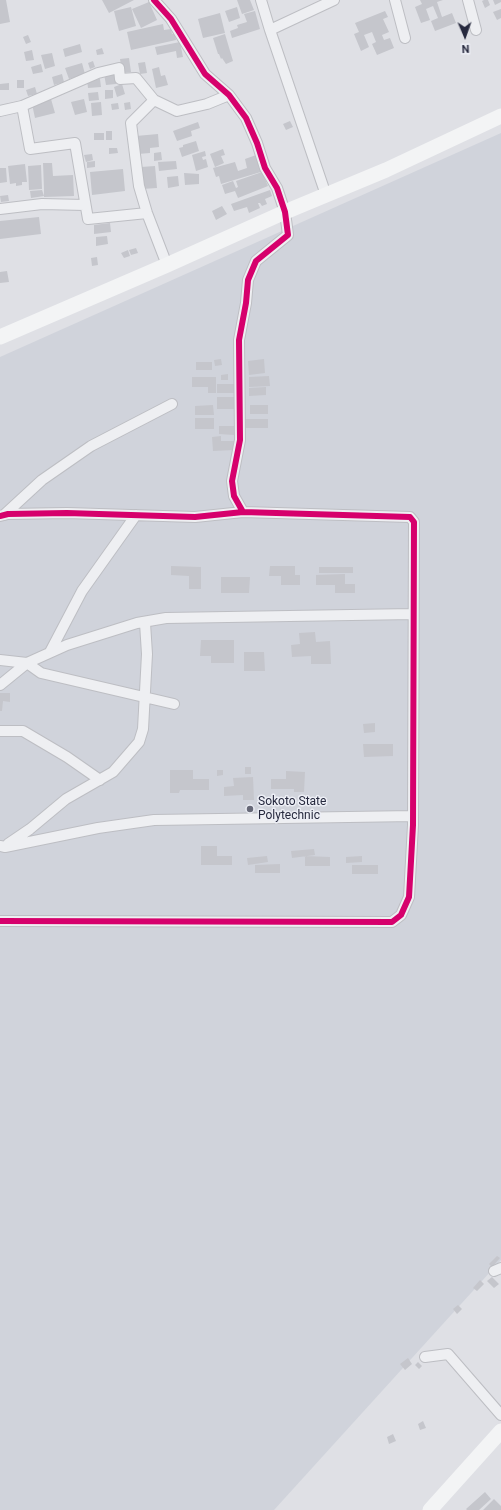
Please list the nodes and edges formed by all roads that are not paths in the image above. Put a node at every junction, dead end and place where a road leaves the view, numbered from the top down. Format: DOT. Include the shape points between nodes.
graph roads {
  1 [pos="154,0"];
  2 [pos="261,0"];
  3 [pos="334,0"];
  4 [pos="395,0"];
  5 [pos="468,0"];
  6 [pos="270,30"];
  7 [pos="476,30"];
  8 [pos="405,38"];
  9 [pos="229,95"];
  10 [pos="154,100"];
  11 [pos="22,106"];
  12 [pos="0,111"];
  13 [pos="501,116"];
  14 [pos="326,195"];
  15 [pos="85,204"];
  16 [pos="0,209"];
  17 [pos="285,212"];
  18 [pos="147,213"];
  19 [pos="167,265"];
  20 [pos="0,337"];
  21 [pos="172,404"];
  22 [pos="244,512"];
  23 [pos="2,515"];
  24 [pos="136,515"];
  25 [pos="413,614"];
  26 [pos="145,623"];
  27 [pos="50,652"];
  28 [pos="0,660"];
  29 [pos="27,663"];
  30 [pos="0,685"];
  31 [pos="145,697"];
  32 [pos="174,704"];
  33 [pos="0,731"];
  34 [pos="100,780"];
  35 [pos="413,816"];
  36 [pos="2,846"];
  37 [pos="0,922"];
  38 [pos="425,1357"];
  39 [pos="501,1415"];
  40 [pos="501,1431"];
  41 [pos="430,1510"];
  1 -- 9 [label="street" via="171,19 205,74"];
  2 -- 6 [label="street"];
  3 -- 6 [label="street"];
  4 -- 8 [label="street"];
  5 -- 7 [label="street"];
  6 -- 14 [label="street"];
  9 -- 10 [label="street" via="207,104 178,111"];
  9 -- 17 [label="street" via="246,118"];
  10 -- 11 [label="street" via="136,78 120,80 118,68 98,73"];
  10 -- 18 [label="street" via="131,123 139,186"];
  11 -- 12 [label="street"];
  11 -- 15 [label="street" via="30,149 75,143"];
  13 -- 14 [label="street"];
  14 -- 17 [label="street"];
  15 -- 16 [label="street" via="42,204"];
  15 -- 18 [label="street" via="88,219"];
  17 -- 19 [label="street"];
  17 -- 22 [label="street" via="288,235 256,261 248,280 239,340 240,440 232,481 234,496"];
  18 -- 19 [label="street"];
  19 -- 20 [label="street"];
  21 -- 23 [label="street" via="91,446 42,480"];
  22 -- 24 [label="street" via="195,517"];
  22 -- 25 [label="street" via="410,517 414,522"];
  23 -- 24 [label="street"];
  24 -- 27 [label="street" via="82,591"];
  25 -- 26 [label="street" via="166,618"];
  25 -- 35 [label="street"];
  26 -- 27 [label="street" via="137,623 67,644"];
  26 -- 31 [label="street"];
  27 -- 29 [label="street"];
  28 -- 29 [label="street"];
  29 -- 30 [label="street"];
  29 -- 31 [label="street" via="41,673"];
  31 -- 32 [label="street"];
  31 -- 34 [label="street" via="143,729 139,742 113,772"];
  33 -- 34 [label="street" via="24,731"];
  34 -- 36 [label="street" via="66,799 30,829"];
  35 -- 36 [label="street" via="154,820"];
  35 -- 37 [label="street" via="409,897 401,915 392,922"];
  38 -- 39 [label="street" via="448,1354"];
  40 -- 41 [label="street"];
}
